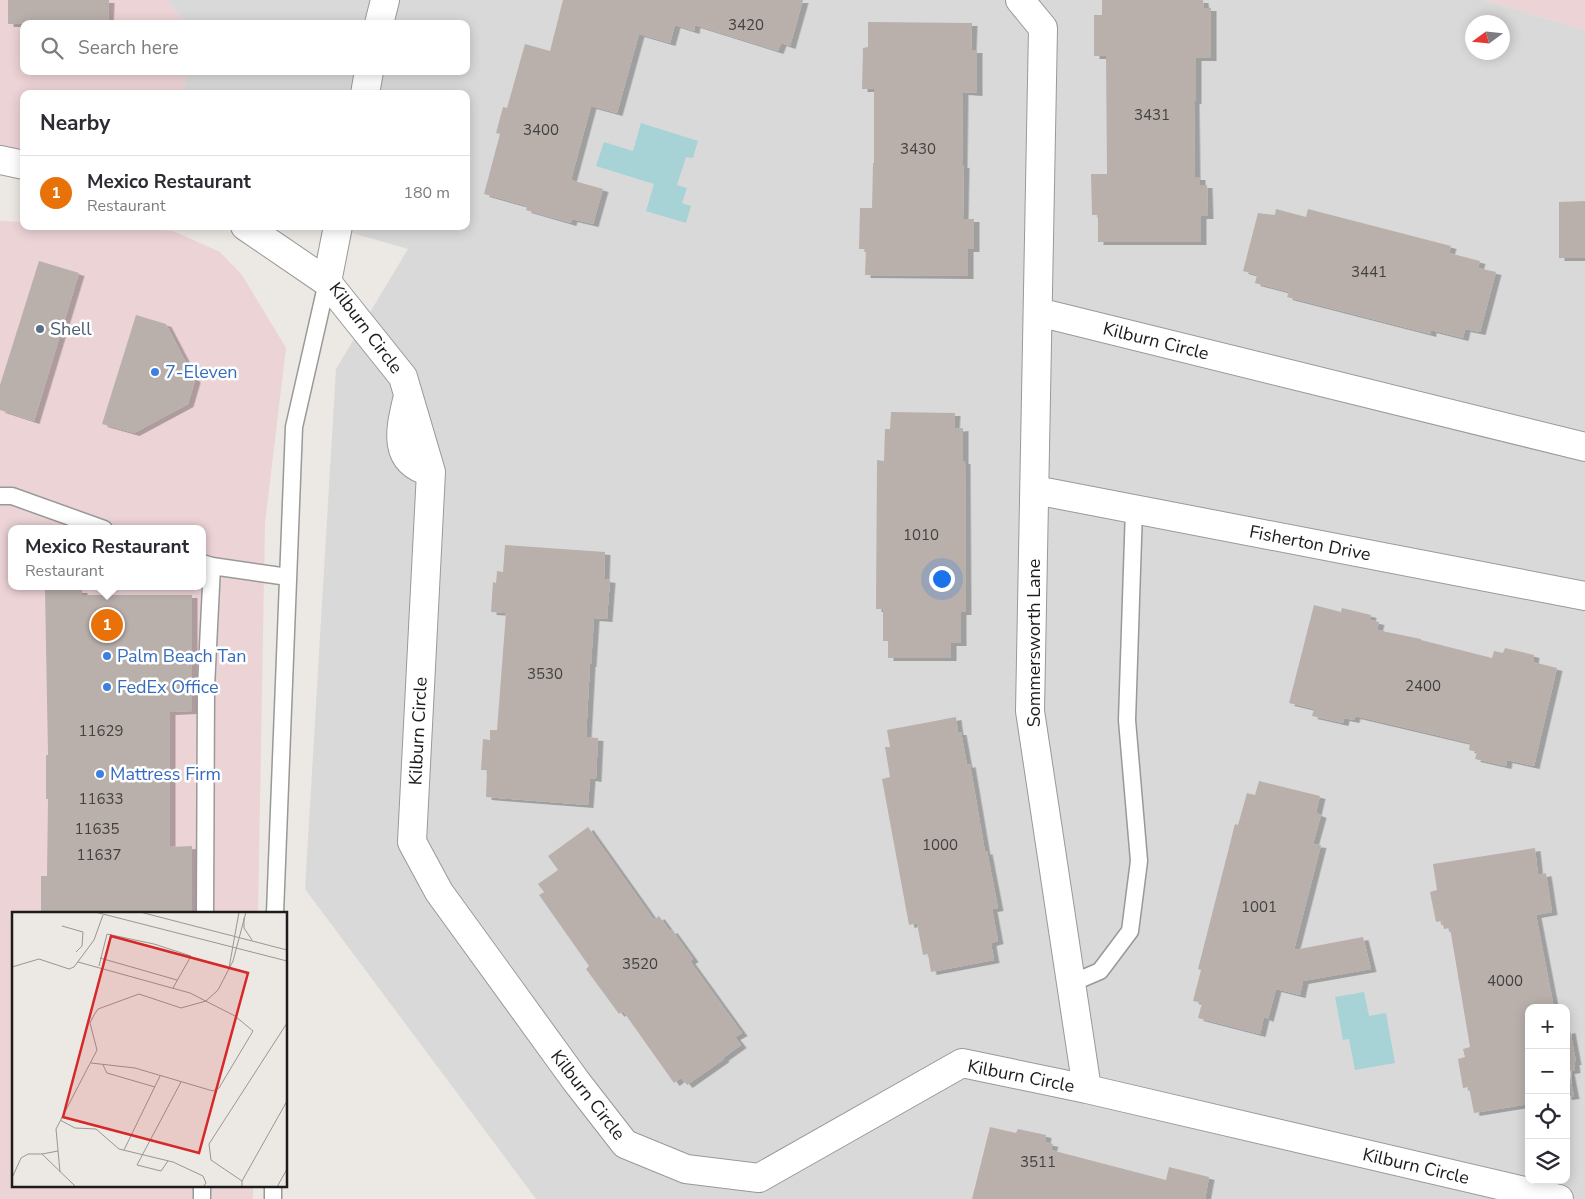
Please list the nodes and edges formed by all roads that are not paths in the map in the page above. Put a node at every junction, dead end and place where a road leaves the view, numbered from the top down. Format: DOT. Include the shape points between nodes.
graph roads {
  1 [pos="385,0"];
  2 [pos="1020,0"];
  3 [pos="380,20"];
  4 [pos="368,75"];
  5 [pos="366,90"];
  6 [pos="251,230"];
  7 [pos="337,230"];
  8 [pos="327,282"];
  9 [pos="1038,312"];
  10 [pos="1585,447"];
  11 [pos="1035,490"];
  12 [pos="0,496"];
  13 [pos="1134,509"];
  14 [pos="93,525"];
  15 [pos="207,564"];
  16 [pos="288,577"];
  17 [pos="1585,596"];
  18 [pos="205,912"];
  19 [pos="276,912"];
  20 [pos="1072,983"];
  21 [pos="1086,1089"];
  22 [pos="202,1186"];
  23 [pos="273,1186"];
  24 [pos="202,1199"];
  25 [pos="273,1199"];
  26 [pos="1559,1199"];
  1 -- 3 [label="street"];
  2 -- 9 [label="street" via="1043,28"];
  4 -- 5 [label="street"];
  6 -- 8 [label="street"];
  7 -- 8 [label="street, Kilburn Circle"];
  8 -- 16 [label="lane" via="294,427"];
  8 -- 21 [label="street, Kilburn Circle" via="403,377 408,394 401,425 401,444 406,456 420,469 431,472 412,842 439,892 576,1082 625,1144 686,1169 759,1178 962,1063"];
  9 -- 10 [label="street, Kilburn Circle"];
  9 -- 11 [label="street, Sommersworth Lane"];
  11 -- 13 [label="street, Fisherton Drive"];
  11 -- 20 [label="street, Sommersworth Lane" via="1030,711"];
  12 -- 14 [label="lane" via="12,496"];
  13 -- 17 [label="street, Fisherton Drive"];
  13 -- 20 [label="lane" via="1127,720 1139,861 1130,931 1100,971"];
  15 -- 16 [label="lane"];
  15 -- 18 [label="lane"];
  16 -- 19 [label="lane"];
  20 -- 21 [label="street, Sommersworth Lane"];
  21 -- 26 [label="street, Kilburn Circle"];
  22 -- 24 [label="lane"];
  23 -- 25 [label="lane"];
}
